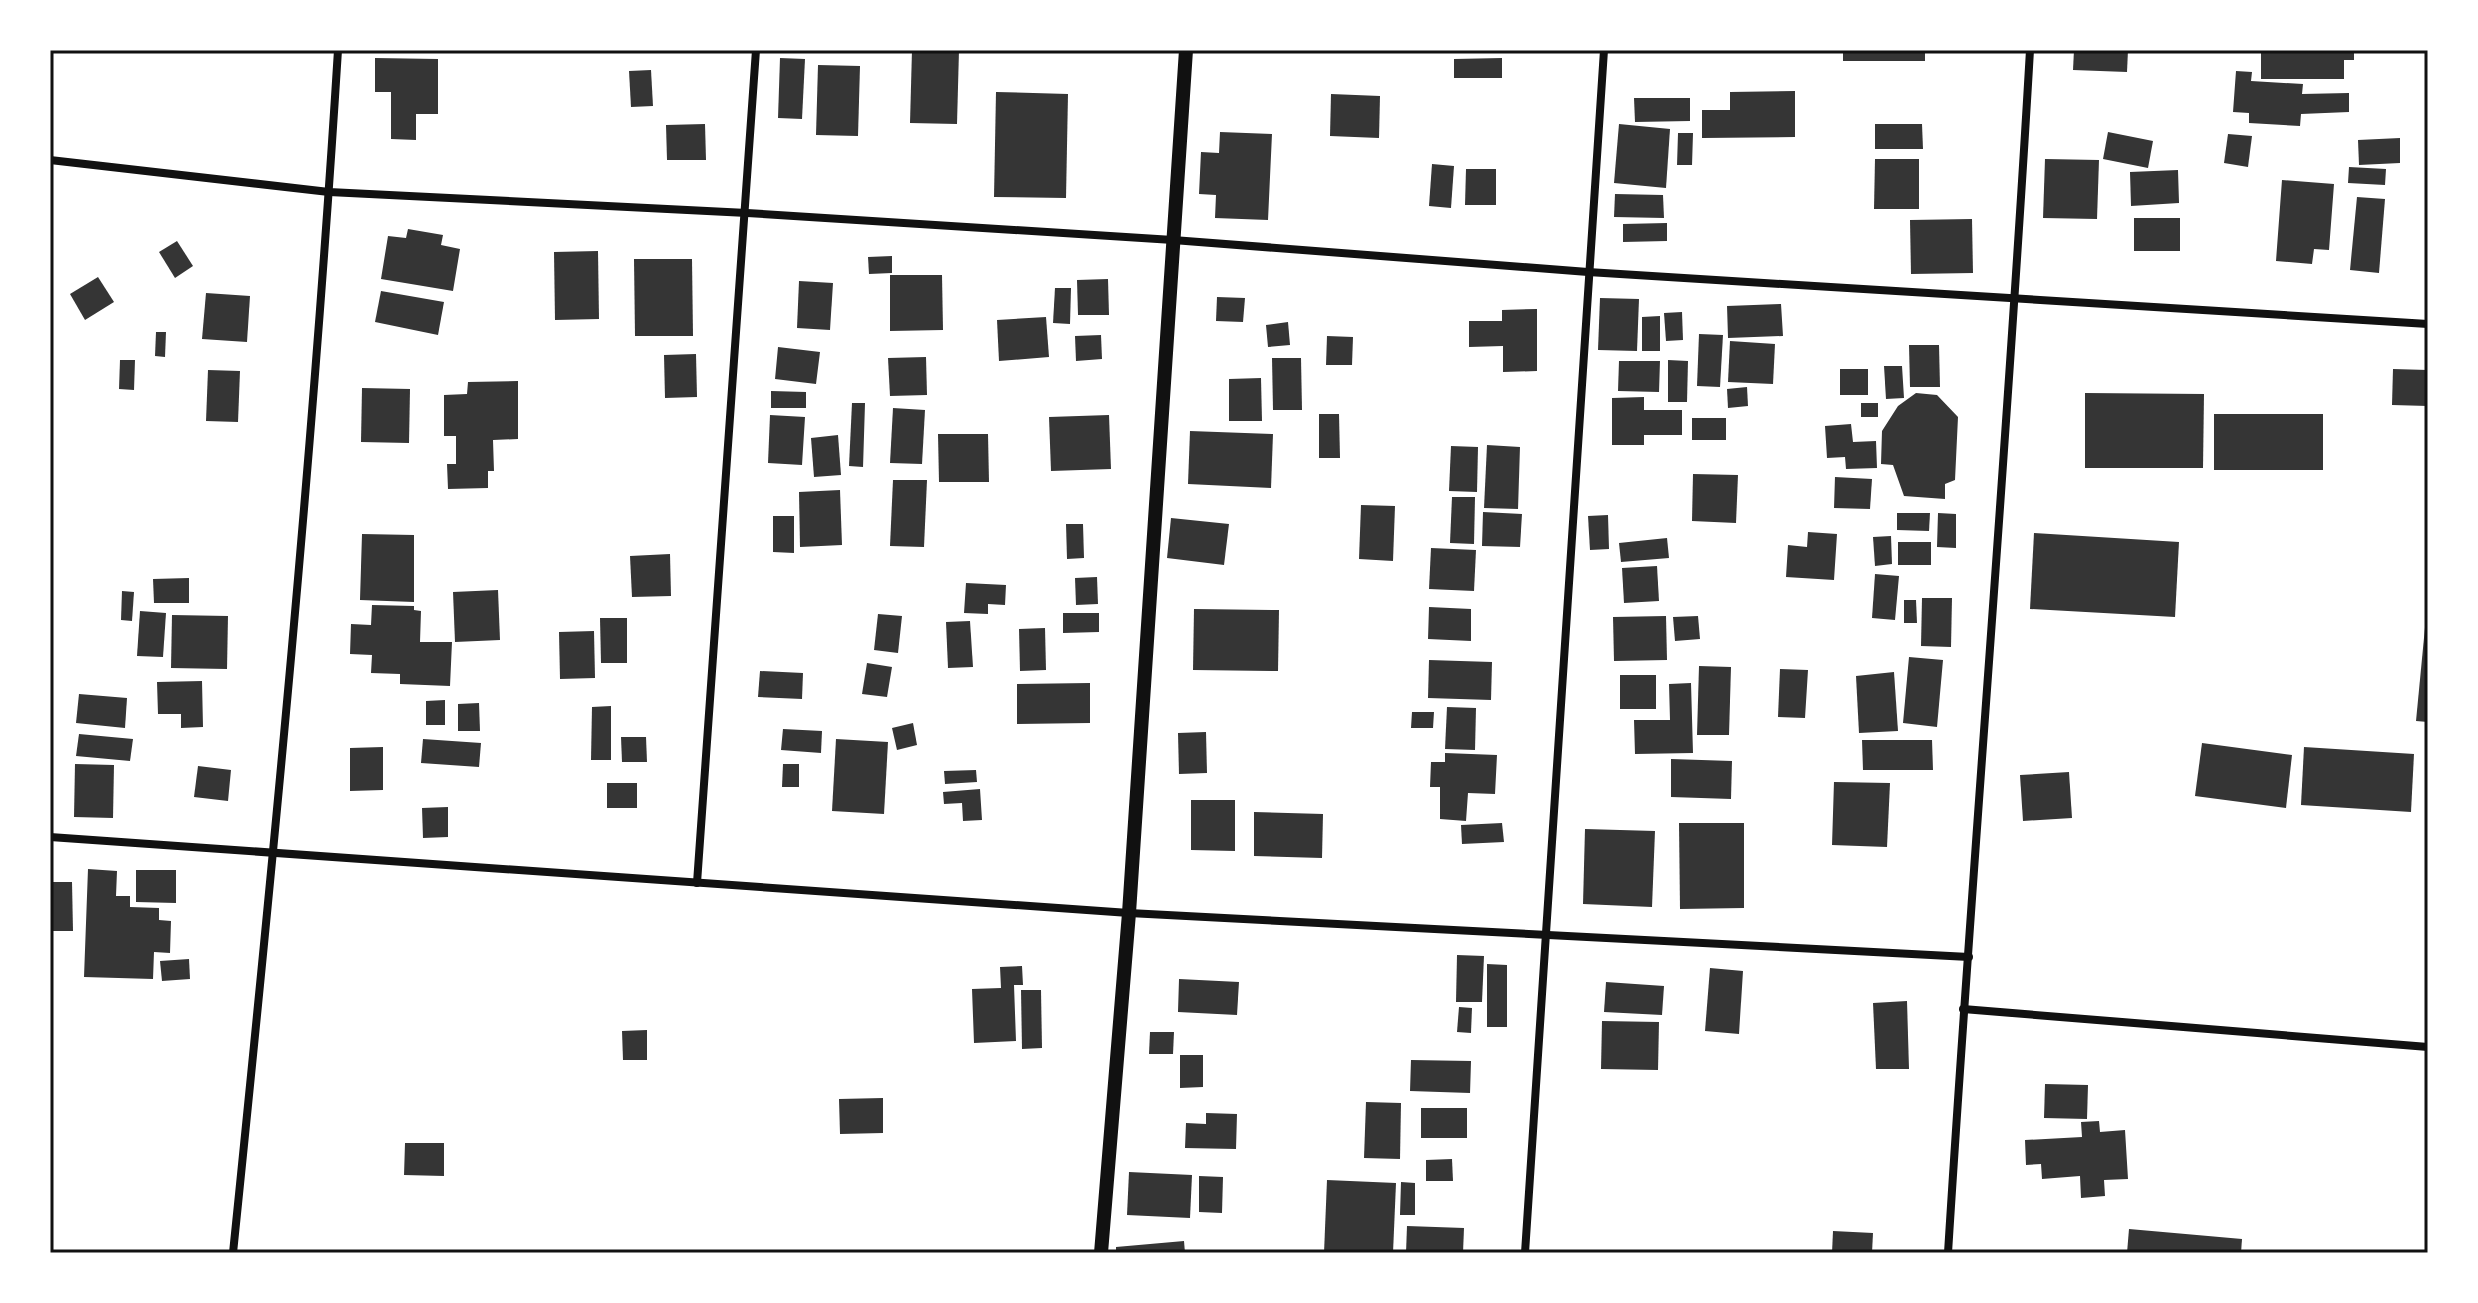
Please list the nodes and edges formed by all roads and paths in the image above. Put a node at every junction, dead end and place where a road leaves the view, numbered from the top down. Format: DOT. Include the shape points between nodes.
graph roads {
  1 [pos="338,50"];
  2 [pos="756,50"];
  3 [pos="1186,50"];
  4 [pos="1604,50"];
  5 [pos="2030,50"];
  6 [pos="50,160"];
  7 [pos="329,192"];
  8 [pos="747,213"];
  9 [pos="1173,240"];
  10 [pos="1588,272"];
  11 [pos="2016,297"];
  12 [pos="2428,324"];
  13 [pos="50,837"];
  14 [pos="274,854"];
  15 [pos="697,883"];
  16 [pos="1129,913"];
  17 [pos="1546,934"];
  18 [pos="1969,957"];
  19 [pos="1963,1009"];
  20 [pos="2428,1047"];
  21 [pos="233,1253"];
  22 [pos="1101,1253"];
  23 [pos="1525,1253"];
  24 [pos="1948,1253"];
  1 -- 7 [label="street"];
  2 -- 8 [label="street"];
  3 -- 9 [label="street"];
  4 -- 10 [label="street"];
  5 -- 11 [label="street"];
  6 -- 7 [label="street"];
  7 -- 8 [label="street"];
  7 -- 14 [label="street"];
  8 -- 9 [label="street"];
  8 -- 15 [label="street"];
  9 -- 10 [label="street"];
  9 -- 16 [label="street"];
  10 -- 11 [label="street"];
  10 -- 17 [label="street"];
  11 -- 12 [label="street"];
  11 -- 18 [label="street"];
  13 -- 14 [label="street"];
  14 -- 15 [label="street"];
  14 -- 21 [label="street"];
  15 -- 16 [label="street"];
  16 -- 17 [label="street"];
  16 -- 22 [label="street"];
  17 -- 18 [label="street"];
  17 -- 23 [label="street"];
  18 -- 19 [label="street"];
  19 -- 20 [label="street"];
  19 -- 24 [label="street"];
}
